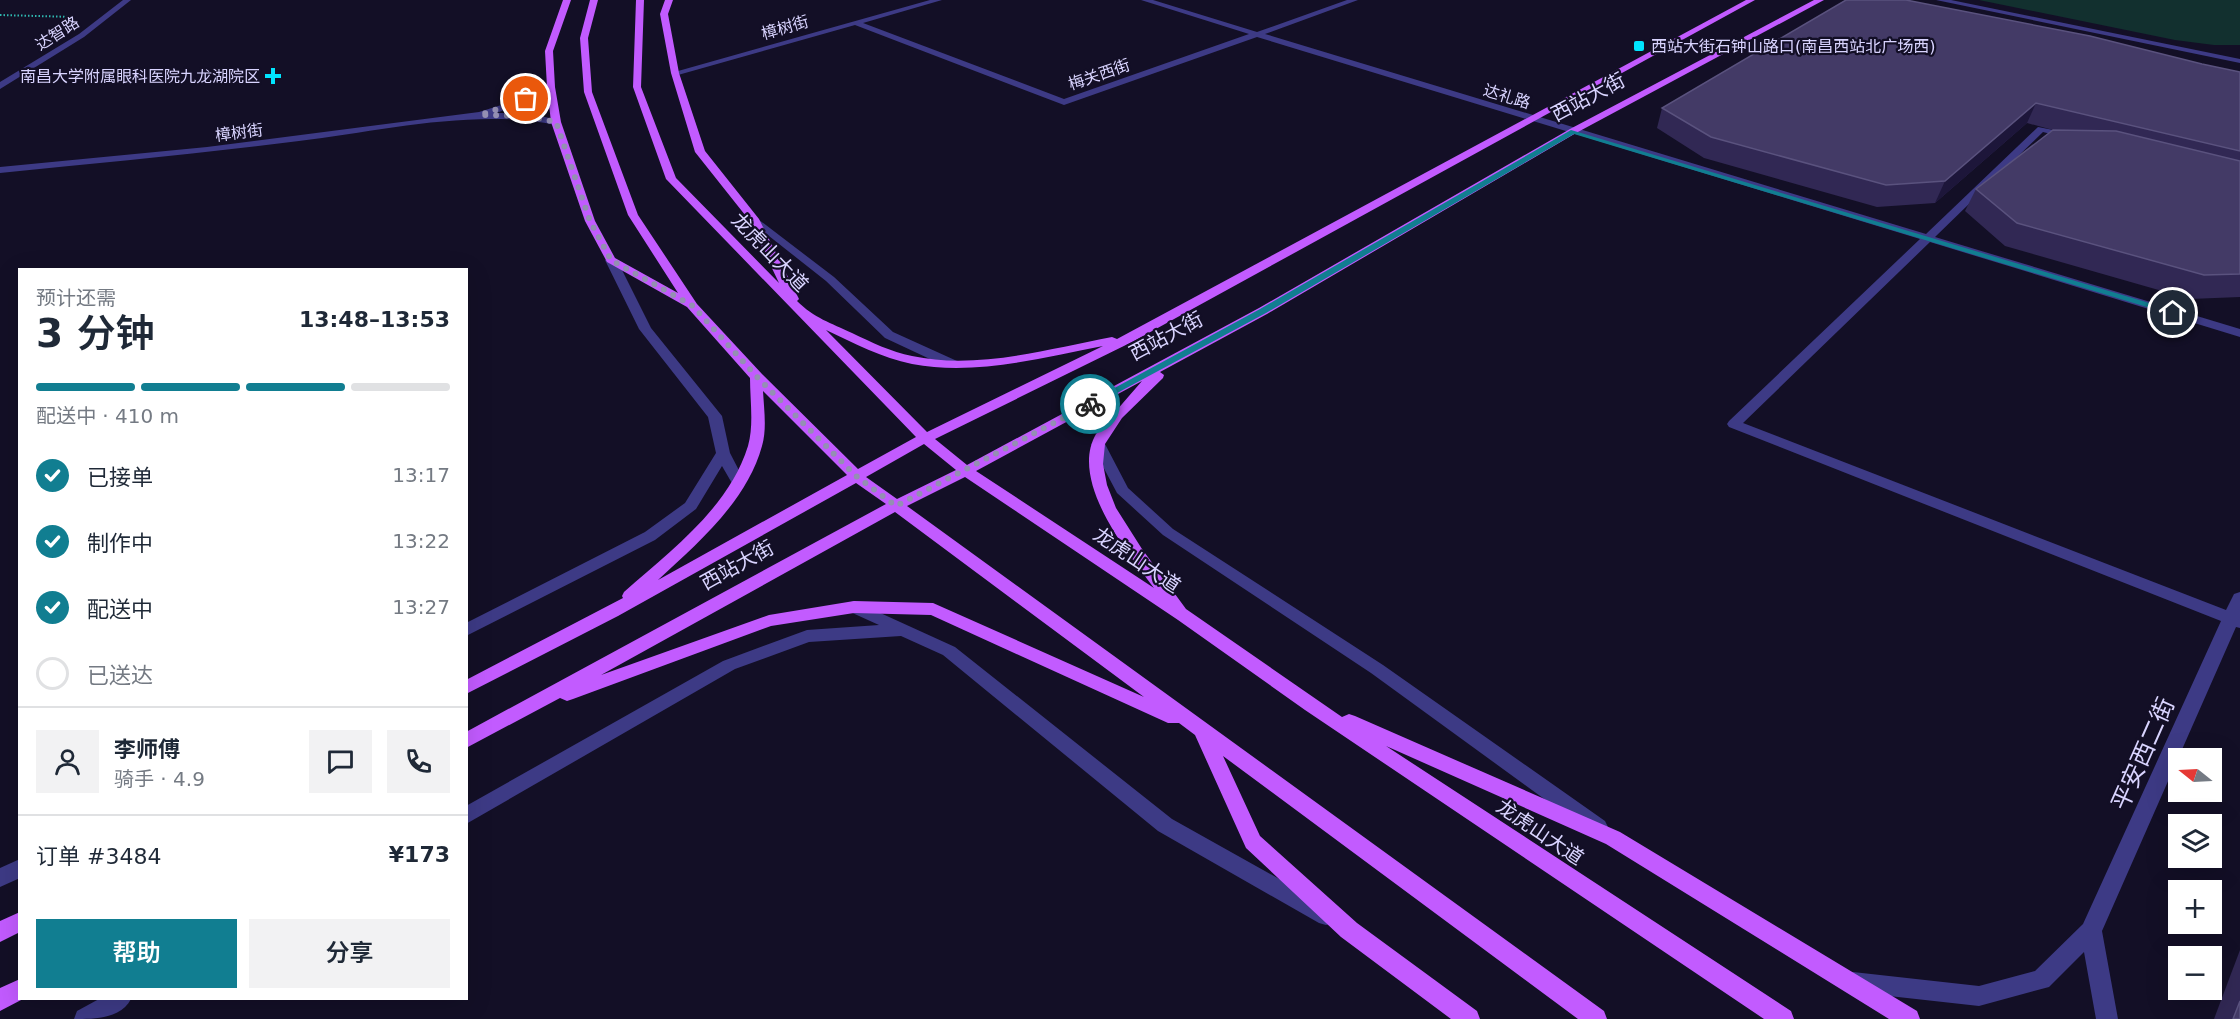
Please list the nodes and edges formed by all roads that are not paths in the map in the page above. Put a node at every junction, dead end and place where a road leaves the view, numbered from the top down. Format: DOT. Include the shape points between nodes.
graph roads {
  1 [pos="127,0"];
  2 [pos="567,0"];
  3 [pos="594,0"];
  4 [pos="640,0"];
  5 [pos="669,0"];
  6 [pos="938,0"];
  7 [pos="1145,0"];
  8 [pos="1354,0"];
  9 [pos="1751,0"];
  10 [pos="1820,0"];
  11 [pos="1940,0"];
  12 [pos="856,23"];
  13 [pos="1258,34"];
  14 [pos="2153,43"];
  15 [pos="2240,54"];
  16 [pos="2240,61"];
  17 [pos="675,73"];
  18 [pos="0,86"];
  19 [pos="551,87"];
  20 [pos="480,115"];
  21 [pos="1530,118"];
  22 [pos="556,122"];
  23 [pos="1573,131"];
  24 [pos="2085,140"];
  25 [pos="0,170"];
  26 [pos="754,219"];
  27 [pos="1926,238"];
  28 [pos="611,260"];
  29 [pos="693,306"];
  30 [pos="1263,311"];
  31 [pos="800,313"];
  32 [pos="2240,333"];
  33 [pos="1130,338"];
  34 [pos="952,364"];
  35 [pos="757,377"];
  36 [pos="925,438"];
  37 [pos="1098,444"];
  38 [pos="723,453"];
  39 [pos="966,471"];
  40 [pos="856,476"];
  41 [pos="738,482"];
  42 [pos="896,506"];
  43 [pos="2240,598"];
  44 [pos="854,607"];
  45 [pos="612,612"];
  46 [pos="1184,616"];
  47 [pos="2236,620"];
  48 [pos="468,629"];
  49 [pos="903,630"];
  50 [pos="468,687"];
  51 [pos="1311,705"];
  52 [pos="521,710"];
  53 [pos="1202,730"];
  54 [pos="468,740"];
  55 [pos="468,815"];
  56 [pos="1613,838"];
  57 [pos="18,869"];
  58 [pos="0,878"];
  59 [pos="18,922"];
  60 [pos="1349,930"];
  61 [pos="2091,931"];
  62 [pos="0,932"];
  63 [pos="1848,981"];
  64 [pos="18,990"];
  65 [pos="0,1000"];
  66 [pos="118,1000"];
  67 [pos="85,1019"];
  68 [pos="1469,1019"];
  69 [pos="1596,1019"];
  70 [pos="1783,1019"];
  71 [pos="1909,1019"];
  72 [pos="2108,1019"];
  1 -- 18 [label="street, 达智路" via="69,45"];
  2 -- 19 [label="main road" via="549,51"];
  3 -- 29 [label="main road" via="584,38 588,92 633,215"];
  4 -- 31 [label="main road, 龙虎山大道" via="637,87 671,179"];
  5 -- 17 [label="main road" via="664,14"];
  6 -- 12 [label="street, 樟树街"];
  7 -- 13 [label="street, 达礼路"];
  8 -- 13 [label="street, 梅关西街"];
  9 -- 21 [label="main road, 西站大街"];
  10 -- 23 [label="main road, 西站大街"];
  11 -- 14 [label="street"];
  12 -- 13 [label="street, 梅关西街" via="1064,102"];
  12 -- 17 [label="street, 樟树街"];
  13 -- 21 [label="street, 达礼路"];
  14 -- 15 [label="street"];
  14 -- 16 [label="street"];
  17 -- 26 [label="main road" via="699,152"];
  19 -- 20 [label="street"];
  19 -- 22 [label="main road"];
  20 -- 22 [label="street" via="526,116"];
  20 -- 25 [label="street, 樟树街" via="207,150"];
  21 -- 23 [label="street, 达礼路"];
  21 -- 33 [label="main road, 西站大街"];
  22 -- 28 [label="main road" via="590,221"];
  23 -- 27 [label="street, 达礼路"];
  23 -- 30 [label="main road, 西站大街"];
  24 -- 27 [label="street" via="2041,129"];
  26 -- 31 [label="main road"];
  26 -- 34 [label="street" via="830,279 889,335"];
  27 -- 32 [label="street, 达礼路"];
  27 -- 47 [label="street" via="1734,424"];
  28 -- 29 [label="main road"];
  28 -- 38 [label="street" via="645,329 715,417"];
  29 -- 35 [label="main road"];
  30 -- 37 [label="main road" via="1148,382"];
  30 -- 39 [label="main road, 西站大街"];
  31 -- 34 [label="main road" via="875,348 913,360"];
  31 -- 36 [label="main road, 龙虎山大道"];
  33 -- 34 [label="main road"];
  33 -- 36 [label="main road, 西站大街"];
  35 -- 40 [label="main road"];
  35 -- 41 [label="main road" via="755,445"];
  36 -- 39 [label="main road, 龙虎山大道"];
  36 -- 40 [label="main road, 西站大街"];
  37 -- 46 [label="main road" via="1095,472 1110,513"];
  37 -- 56 [label="street" via="1122,490 1168,532 1377,669"];
  38 -- 41 [label="street"];
  38 -- 48 [label="street" via="691,507 651,536"];
  39 -- 42 [label="main road, 西站大街"];
  39 -- 46 [label="main road, 龙虎山大道"];
  40 -- 42 [label="main road"];
  40 -- 45 [label="main road, 西站大街"];
  41 -- 45 [label="main road" via="718,513"];
  42 -- 52 [label="main road, 西站大街"];
  42 -- 53 [label="main road"];
  43 -- 47 [label="street, 平安西二街"];
  44 -- 49 [label="street"];
  44 -- 52 [label="main road" via="769,621"];
  44 -- 53 [label="main road" via="933,609"];
  45 -- 50 [label="main road"];
  46 -- 51 [label="main road, 龙虎山大道"];
  47 -- 61 [label="street, 平安西二街"];
  49 -- 55 [label="street" via="807,636 729,665"];
  49 -- 60 [label="street" via="949,651 1165,825"];
  51 -- 56 [label="main road"];
  51 -- 70 [label="main road, 龙虎山大道"];
  52 -- 54 [label="main road, 西站大街"];
  53 -- 60 [label="main road" via="1253,842"];
  53 -- 69 [label="main road"];
  56 -- 63 [label="main road"];
  57 -- 58 [label="street"];
  59 -- 62 [label="main road"];
  60 -- 68 [label="main road"];
  61 -- 63 [label="street" via="2041,980 1979,996"];
  61 -- 72 [label="street"];
  63 -- 71 [label="main road"];
  64 -- 65 [label="main road"];
  66 -- 67 [label="street"];
}
